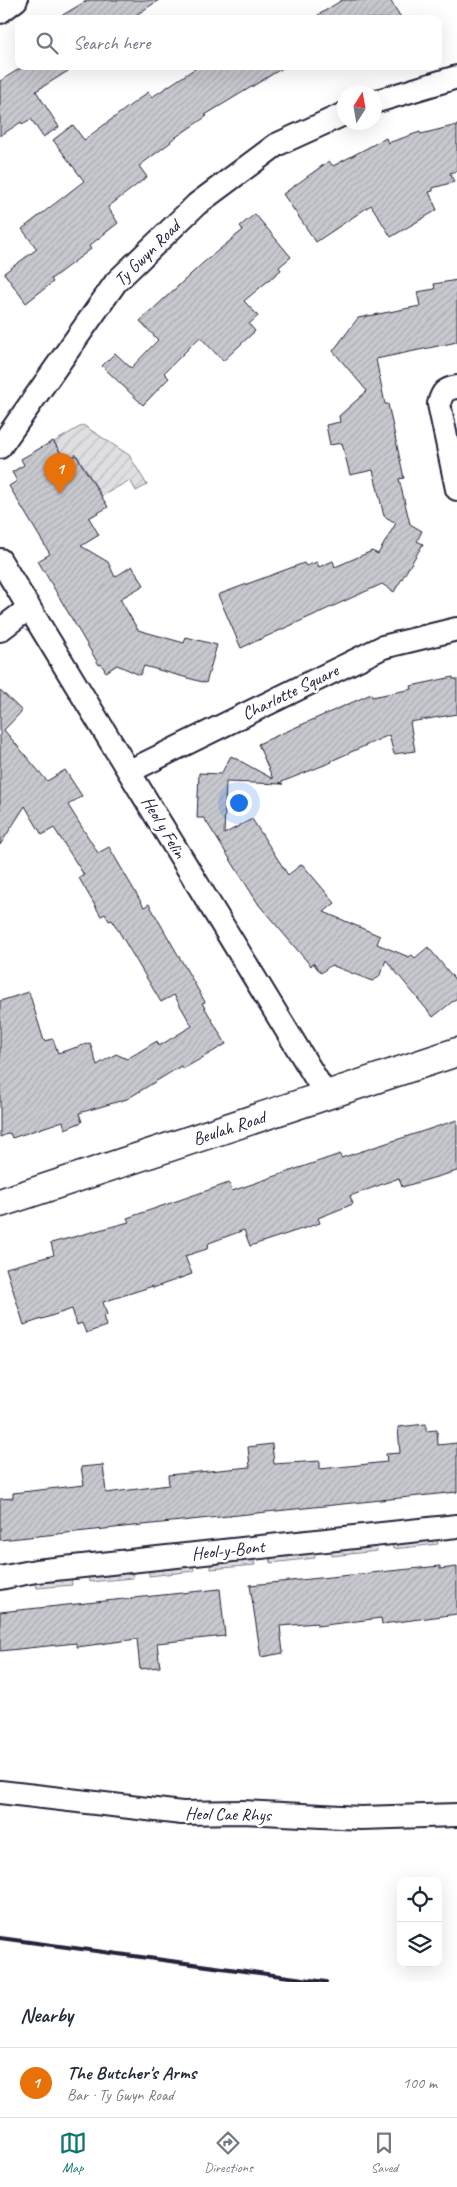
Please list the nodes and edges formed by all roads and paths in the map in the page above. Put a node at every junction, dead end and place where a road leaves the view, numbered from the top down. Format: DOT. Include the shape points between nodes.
graph roads {
  1 [pos="16,0"];
  2 [pos="0,12"];
  3 [pos="457,77"];
  4 [pos="382,100"];
  5 [pos="337,117"];
  6 [pos="457,387"];
  7 [pos="0,447"];
  8 [pos="457,489"];
  9 [pos="0,560"];
  10 [pos="29,608"];
  11 [pos="457,629"];
  12 [pos="0,630"];
  13 [pos="130,771"];
  14 [pos="457,1052"];
  15 [pos="326,1096"];
  16 [pos="0,1203"];
  17 [pos="457,1526"];
  18 [pos="0,1578"];
  19 [pos="0,1792"];
  20 [pos="457,1815"];
  1 -- 2 [label="street"];
  3 -- 4 [label="street"];
  5 -- 7 [label="street, Ty Gwyn Road" via="276,145 197,204 116,282"];
  6 -- 8 [label="street" via="442,394 439,404"];
  9 -- 10 [label="street, Heol y Felin"];
  10 -- 12 [label="street"];
  10 -- 13 [label="street, Heol y Felin"];
  11 -- 13 [label="street, Charlotte Square" via="383,647"];
  13 -- 15 [label="street, Heol y Felin"];
  14 -- 15 [label="street, Beulah Road"];
  15 -- 16 [label="street, Beulah Road"];
  17 -- 18 [label="street, Heol-y-Bont" via="46,1570"];
  19 -- 20 [label="street, Heol Cae Rhys" via="182,1813 242,1812 378,1818"];
}
